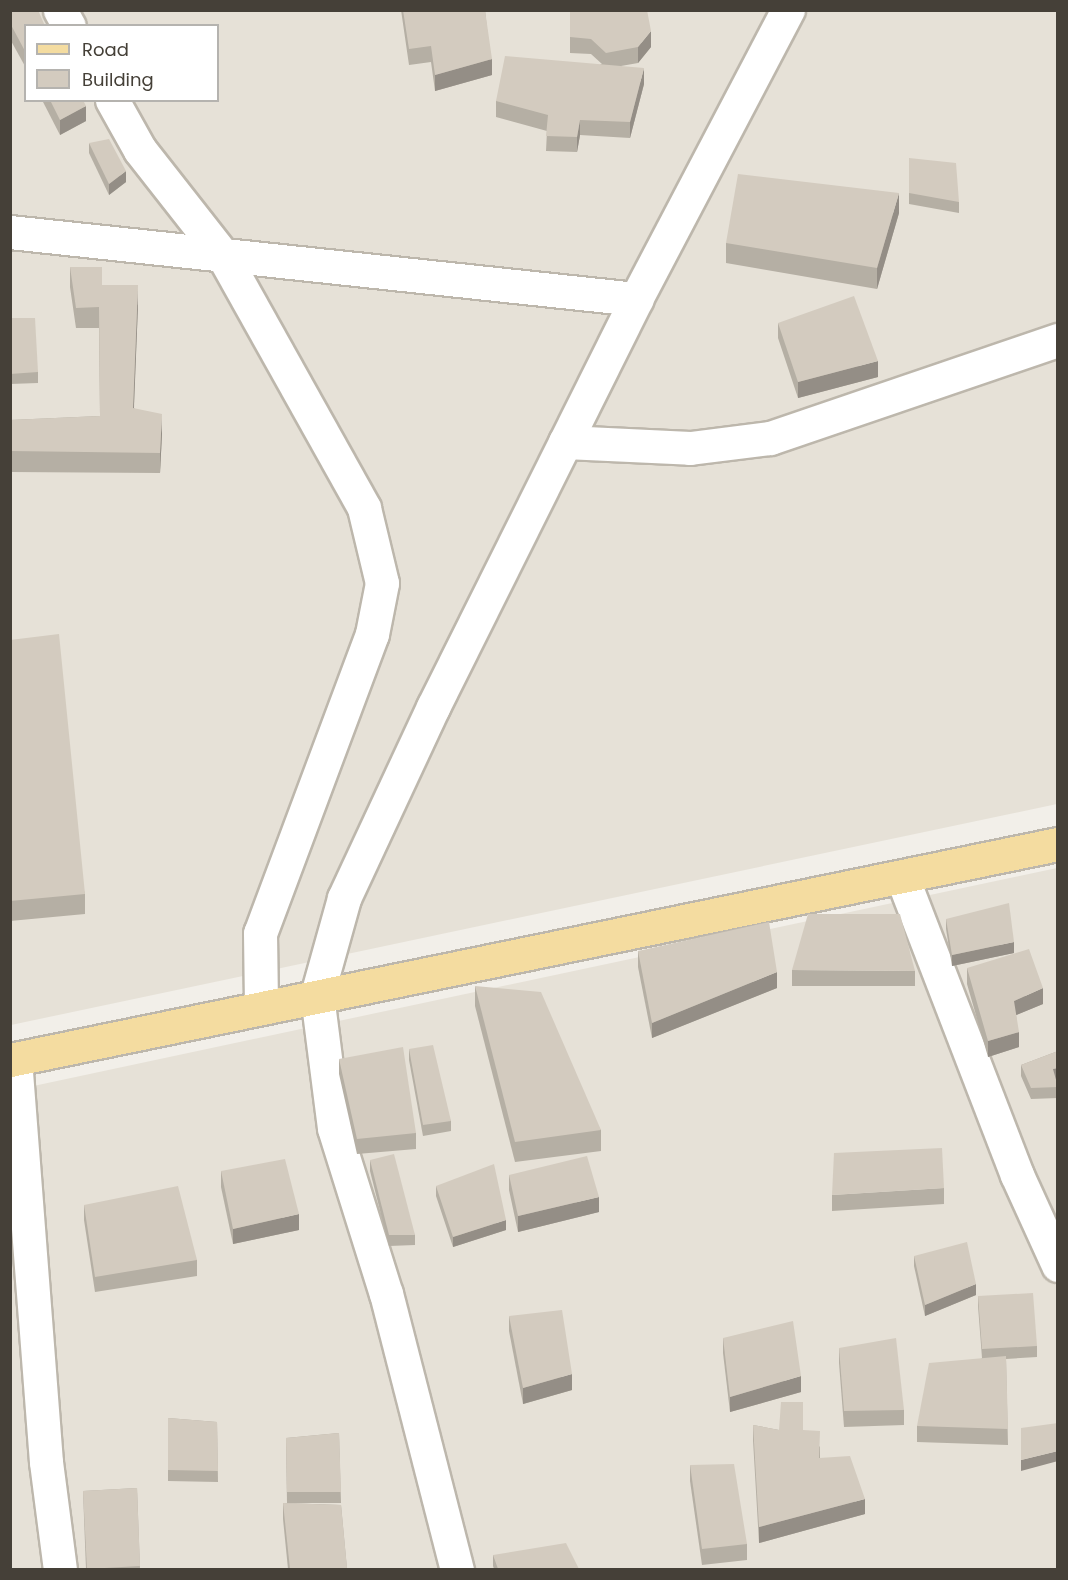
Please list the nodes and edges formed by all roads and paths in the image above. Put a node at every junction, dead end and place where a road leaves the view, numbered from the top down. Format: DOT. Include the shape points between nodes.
graph roads {
  1 [pos="60,10"];
  2 [pos="788,10"];
  3 [pos="68,24"];
  4 [pos="113,102"];
  5 [pos="10,232"];
  6 [pos="224,257"];
  7 [pos="636,299"];
  8 [pos="1058,340"];
  9 [pos="565,442"];
  10 [pos="1058,844"];
  11 [pos="902,877"];
  12 [pos="317,995"];
  13 [pos="261,1007"];
  14 [pos="13,1059"];
  15 [pos="1058,1266"];
  16 [pos="60,1569"];
  17 [pos="457,1569"];
  1 -- 3 [label="street"];
  2 -- 7 [label="street"];
  4 -- 6 [label="street" via="140,150"];
  5 -- 6 [label="street"];
  6 -- 7 [label="street"];
  6 -- 13 [label="street" via="364,508 382,583 372,634 260,933"];
  7 -- 9 [label="street"];
  8 -- 9 [label="street" via="770,438 690,448"];
  9 -- 12 [label="street" via="344,898"];
  10 -- 11 [label="main road"];
  11 -- 12 [label="main road"];
  11 -- 15 [label="street" via="1017,1175"];
  12 -- 13 [label="main road"];
  12 -- 17 [label="street" via="334,1128 386,1294"];
  13 -- 14 [label="main road"];
  14 -- 16 [label="street" via="46,1462"];
}
